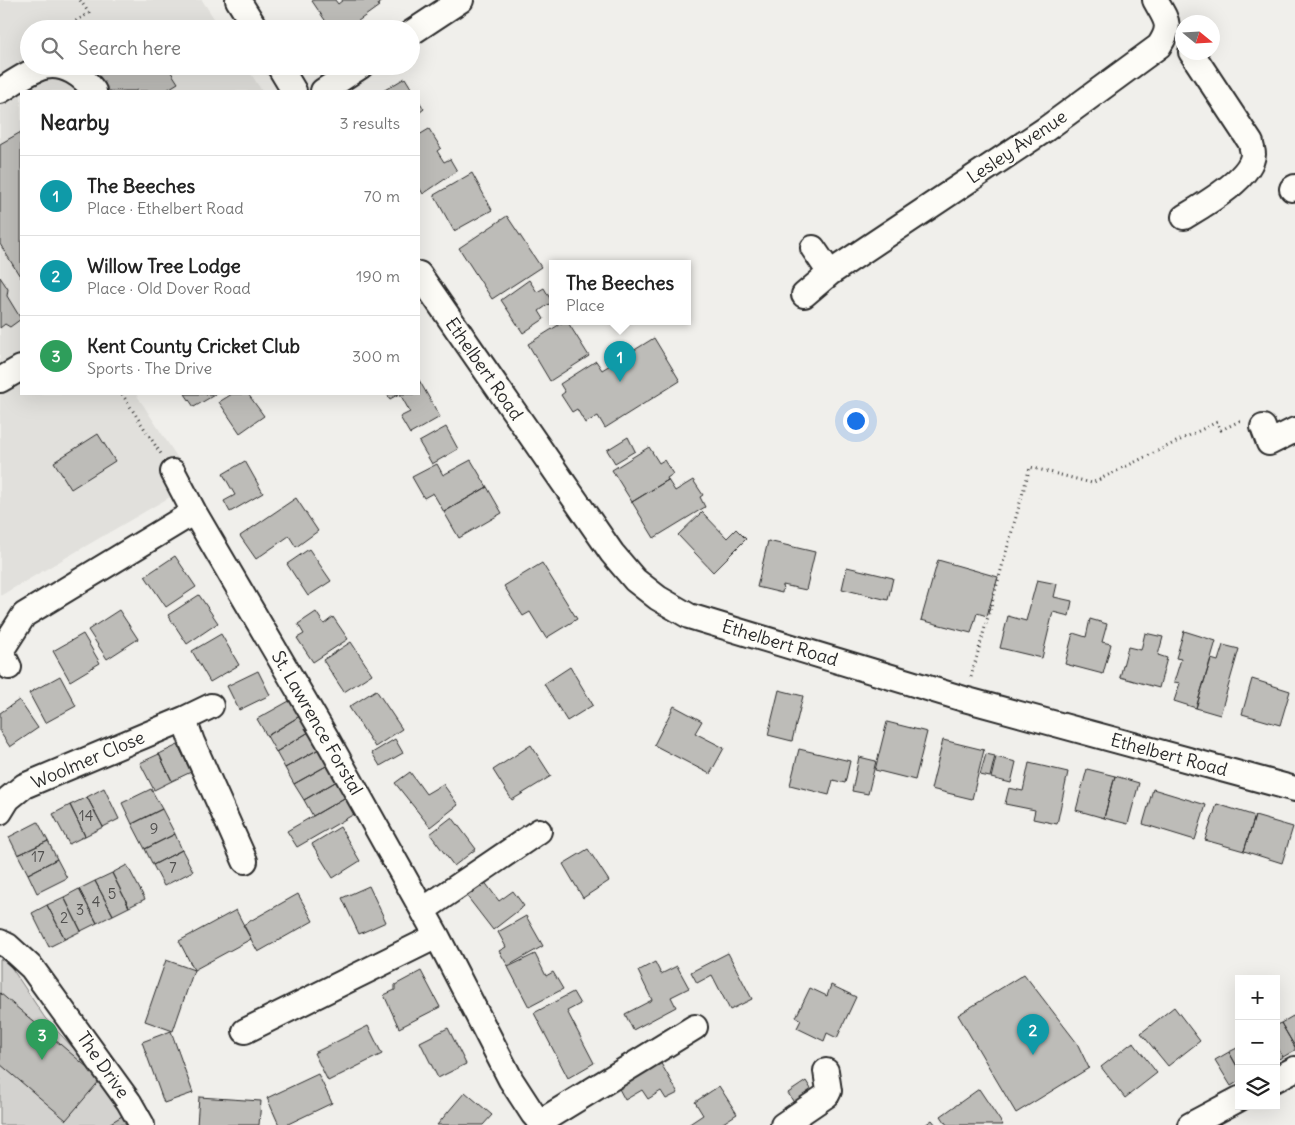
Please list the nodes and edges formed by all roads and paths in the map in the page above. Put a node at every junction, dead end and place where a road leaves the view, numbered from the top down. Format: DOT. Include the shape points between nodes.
graph roads {
  1 [pos="80,0"];
  2 [pos="238,0"];
  3 [pos="461,0"];
  4 [pos="1155,0"];
  5 [pos="77,20"];
  6 [pos="250,20"];
  7 [pos="420,27"];
  8 [pos="1175,38"];
  9 [pos="1195,60"];
  10 [pos="28,75"];
  11 [pos="80,75"];
  12 [pos="284,75"];
  13 [pos="348,75"];
  14 [pos="93,90"];
  15 [pos="293,90"];
  16 [pos="325,90"];
  17 [pos="0,91"];
  18 [pos="1184,217"];
  19 [pos="813,248"];
  20 [pos="830,273"];
  21 [pos="420,275"];
  22 [pos="804,295"];
  23 [pos="20,369"];
  24 [pos="0,380"];
  25 [pos="123,395"];
  26 [pos="1263,428"];
  27 [pos="1295,430"];
  28 [pos="173,472"];
  29 [pos="194,512"];
  30 [pos="9,667"];
  31 [pos="964,699"];
  32 [pos="211,706"];
  33 [pos="184,719"];
  34 [pos="1295,789"];
  35 [pos="0,812"];
  36 [pos="539,831"];
  37 [pos="245,861"];
  38 [pos="423,910"];
  39 [pos="438,936"];
  40 [pos="0,942"];
  41 [pos="695,1027"];
  42 [pos="244,1031"];
  43 [pos="1295,1069"];
  44 [pos="826,1071"];
  45 [pos="1280,1077"];
  46 [pos="1235,1101"];
  47 [pos="542,1123"];
  48 [pos="142,1125"];
  49 [pos="783,1125"];
  50 [pos="1190,1125"];
  1 -- 5 [label="path" via="88,13"];
  2 -- 6 [label="street"];
  3 -- 7 [label="street"];
  4 -- 8 [label="street, Lesley Avenue"];
  8 -- 20 [label="street, Lesley Avenue" via="1159,46 1046,129"];
  9 -- 18 [label="street" via="1250,143 1253,155 1249,166 1225,192"];
  10 -- 17 [label="street"];
  11 -- 14 [label="street"];
  12 -- 15 [label="street"];
  13 -- 16 [label="street"];
  19 -- 20 [label="street"];
  20 -- 22 [label="street, Lesley Avenue"];
  21 -- 31 [label="street, Ethelbert Road" via="612,553 635,580 658,598 689,616"];
  23 -- 24 [label="street"];
  25 -- 28 [label="path"];
  26 -- 27 [label="street" via="1269,444"];
  26 -- 31 [label="path" via="1252,414 1222,430 1217,422 1092,483 1030,467"];
  28 -- 29 [label="street, St. Lawrence Forstal"];
  29 -- 30 [label="street" via="24,615 1,651"];
  29 -- 38 [label="street, St. Lawrence Forstal" via="323,731"];
  31 -- 34 [label="street, Ethelbert Road"];
  32 -- 33 [label="street, Woolmer Close"];
  33 -- 35 [label="street, Woolmer Close" via="24,786 8,799"];
  33 -- 37 [label="street"];
  36 -- 38 [label="street"];
  38 -- 39 [label="street, St. Lawrence Forstal"];
  39 -- 42 [label="street"];
  39 -- 47 [label="street, St. Lawrence Forstal" via="511,1080 532,1114"];
  40 -- 48 [label="street, The Drive" via="38,975"];
  41 -- 47 [label="street"];
  43 -- 45 [label="street"];
  44 -- 49 [label="street" via="827,1095"];
  46 -- 50 [label="street"];
}
